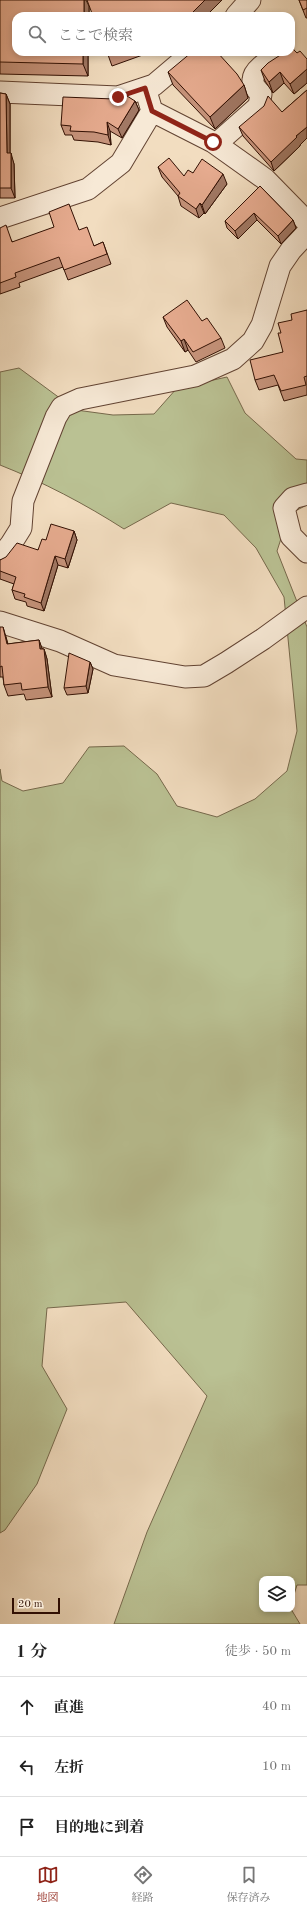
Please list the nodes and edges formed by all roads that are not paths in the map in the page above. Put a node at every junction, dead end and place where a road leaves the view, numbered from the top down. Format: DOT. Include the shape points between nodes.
graph roads {
  1 [pos="250,0"];
  2 [pos="240,12"];
  3 [pos="189,56"];
  4 [pos="278,56"];
  5 [pos="145,88"];
  6 [pos="0,92"];
  7 [pos="152,111"];
  8 [pos="216,144"];
  9 [pos="0,218"];
  10 [pos="307,222"];
  11 [pos="307,233"];
  12 [pos="307,494"];
  13 [pos="307,552"];
  14 [pos="0,558"];
  15 [pos="307,607"];
  16 [pos="0,622"];
  1 -- 2 [label="street"];
  3 -- 5 [label="street" via="154,85"];
  4 -- 8 [label="street" via="256,72 252,80 261,94 259,106"];
  5 -- 6 [label="street" via="118,97"];
  5 -- 7 [label="street"];
  7 -- 8 [label="street"];
  7 -- 9 [label="street" via="121,163 88,189"];
  8 -- 10 [label="street" via="265,179"];
  11 -- 14 [label="street" via="280,266 262,325 253,342 233,359 195,376 80,400 62,407 23,501 21,528"];
  12 -- 13 [label="street" via="292,498 284,508 291,536"];
  15 -- 16 [label="street" via="263,640 204,676 185,677 114,665 60,641"];
}
